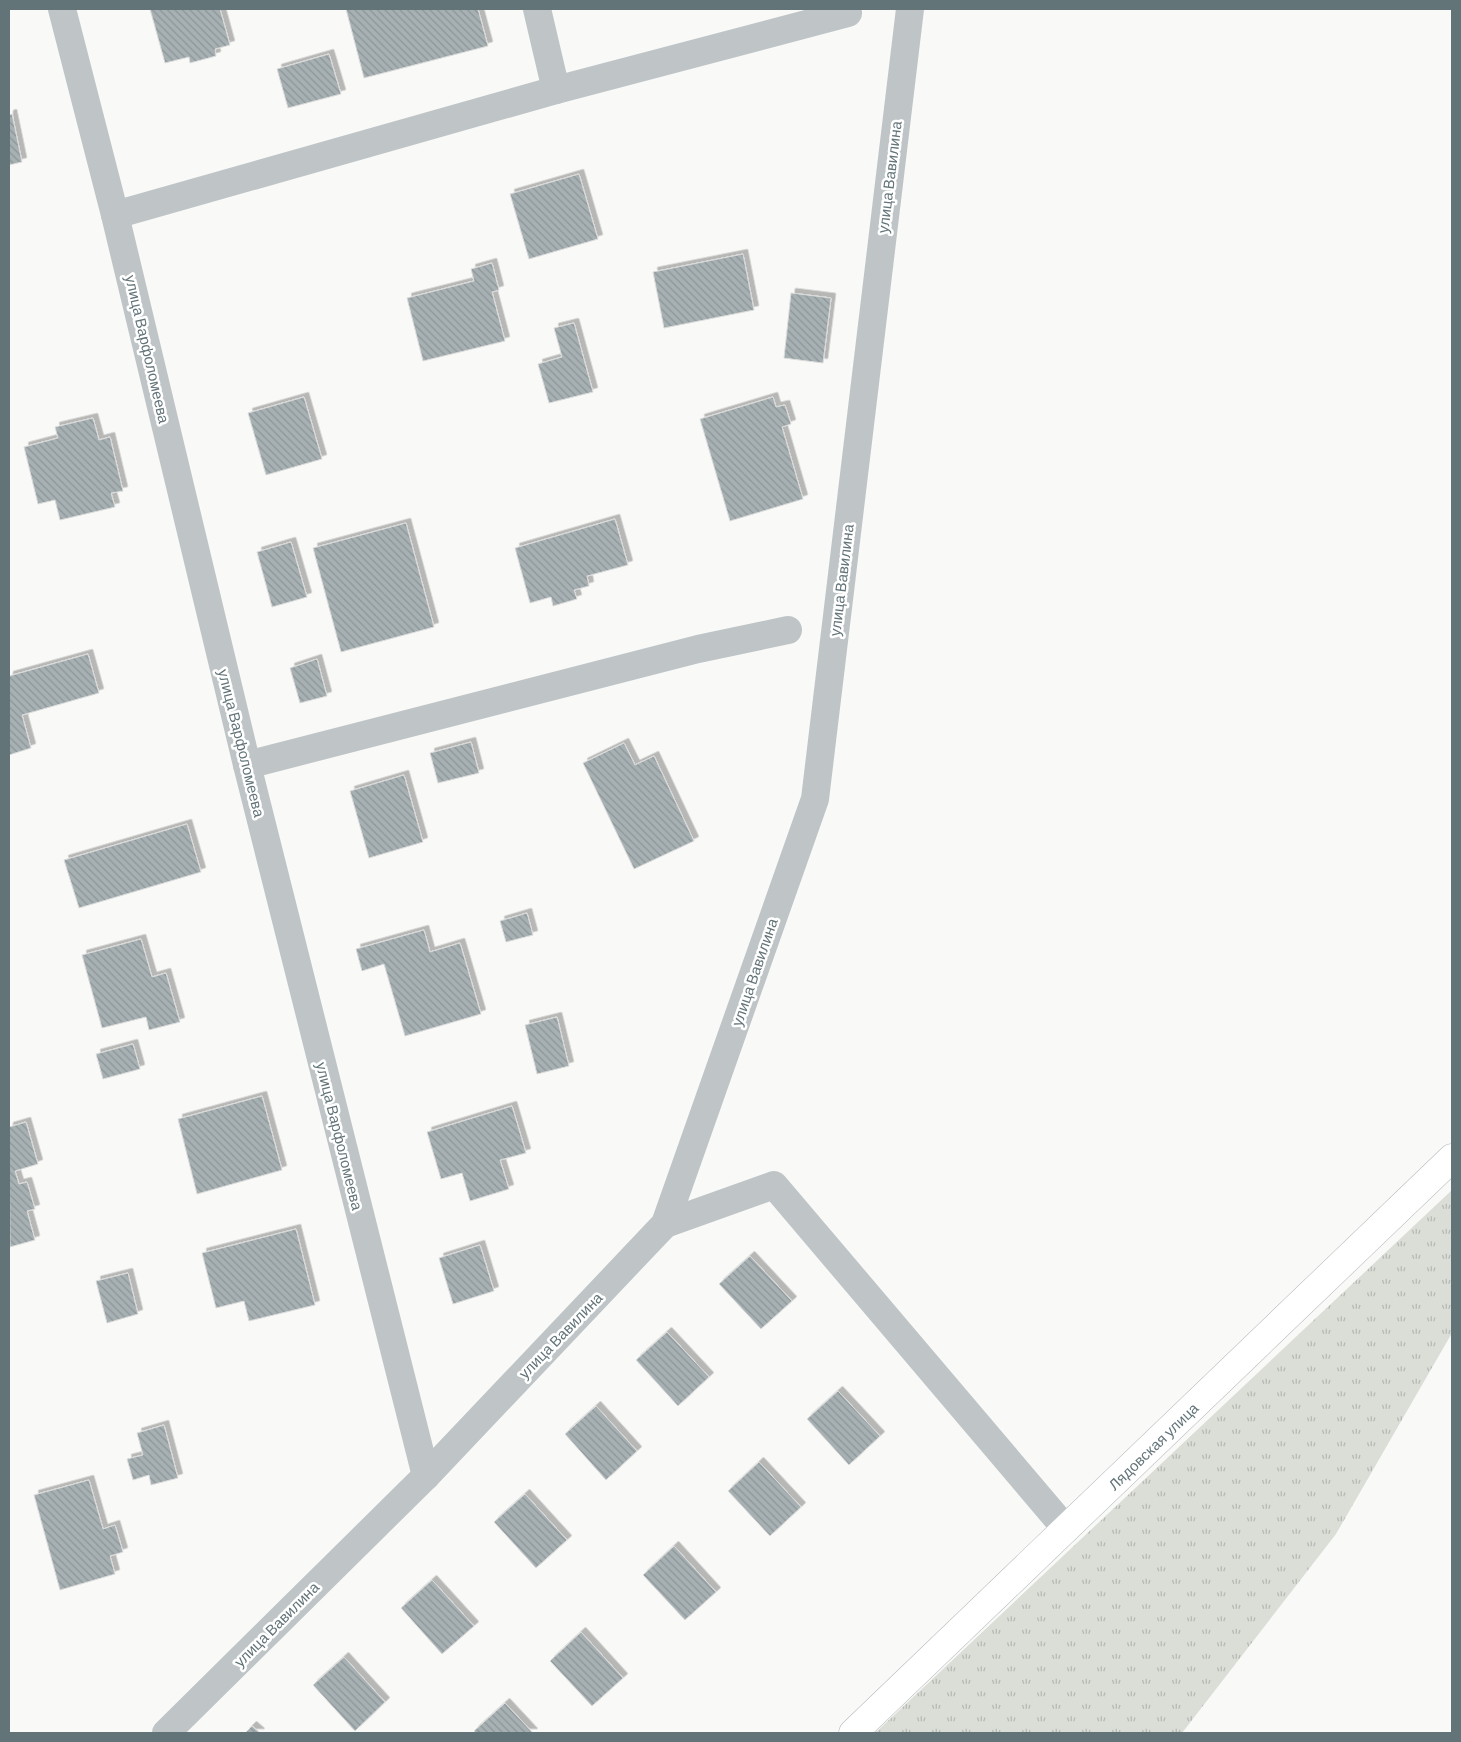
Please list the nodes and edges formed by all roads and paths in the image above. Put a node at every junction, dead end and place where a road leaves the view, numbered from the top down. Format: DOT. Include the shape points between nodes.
graph roads {
  1 [pos="62,9"];
  2 [pos="537,9"];
  3 [pos="910,9"];
  4 [pos="848,13"];
  5 [pos="556,90"];
  6 [pos="116,215"];
  7 [pos="788,630"];
  8 [pos="246,765"];
  9 [pos="1452,1158"];
  10 [pos="665,1224"];
  11 [pos="426,1476"];
  12 [pos="1066,1529"];
  13 [pos="166,1733"];
  14 [pos="853,1733"];
  1 -- 6 [label="street, улица Варфоломеева"];
  2 -- 5 [label="street"];
  3 -- 10 [label="street, улица Вавилина" via="815,799"];
  4 -- 5 [label="street"];
  5 -- 6 [label="street"];
  6 -- 8 [label="street, улица Варфоломеева"];
  7 -- 8 [label="street" via="688,652"];
  8 -- 11 [label="street, улица Варфоломеева"];
  9 -- 12 [label="main road, Лядовская улица"];
  10 -- 11 [label="street, улица Вавилина"];
  10 -- 12 [label="street" via="774,1185"];
  11 -- 13 [label="street, улица Вавилина"];
  12 -- 14 [label="main road, Лядовская улица"];
}
